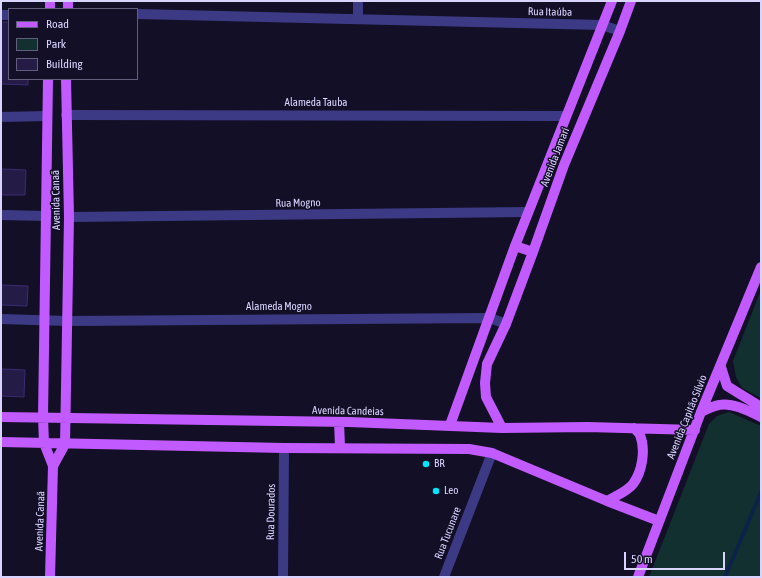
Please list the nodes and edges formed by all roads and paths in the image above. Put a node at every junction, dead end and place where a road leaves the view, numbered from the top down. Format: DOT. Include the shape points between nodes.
graph roads {
  1 [pos="358,1"];
  2 [pos="612,1"];
  3 [pos="632,1"];
  4 [pos="138,14"];
  5 [pos="358,19"];
  6 [pos="602,25"];
  7 [pos="620,31"];
  8 [pos="48,80"];
  9 [pos="66,80"];
  10 [pos="66,115"];
  11 [pos="48,116"];
  12 [pos="565,116"];
  13 [pos="1,117"];
  14 [pos="528,212"];
  15 [pos="1,215"];
  16 [pos="46,216"];
  17 [pos="69,217"];
  18 [pos="515,246"];
  19 [pos="533,252"];
  20 [pos="761,267"];
  21 [pos="490,318"];
  22 [pos="1,319"];
  23 [pos="45,320"];
  24 [pos="68,321"];
  25 [pos="506,324"];
  26 [pos="721,366"];
  27 [pos="761,407"];
  28 [pos="701,412"];
  29 [pos="1,417"];
  30 [pos="43,417"];
  31 [pos="65,417"];
  32 [pos="761,417"];
  33 [pos="339,422"];
  34 [pos="450,425"];
  35 [pos="502,428"];
  36 [pos="634,428"];
  37 [pos="694,430"];
  38 [pos="1,442"];
  39 [pos="44,443"];
  40 [pos="65,444"];
  41 [pos="340,447"];
  42 [pos="284,448"];
  43 [pos="492,453"];
  44 [pos="53,466"];
  45 [pos="607,501"];
  46 [pos="659,521"];
  47 [pos="50,577"];
  48 [pos="283,577"];
  49 [pos="444,577"];
  50 [pos="638,577"];
  1 -- 5 [label="street"];
  2 -- 6 [label="main road, Avenida Jamari"];
  3 -- 7 [label="main road, Avenida Jamari"];
  4 -- 5 [label="street, Rua Itaúba"];
  5 -- 6 [label="street, Rua Itaúba"];
  6 -- 7 [label="street, Rua Itaúba"];
  6 -- 12 [label="main road, Avenida Jamari"];
  7 -- 19 [label="main road, Avenida Jamari" via="564,165"];
  8 -- 11 [label="main road, Avenida Canaã"];
  9 -- 10 [label="main road, Avenida Canaã"];
  10 -- 12 [label="street, Alameda Tauba"];
  10 -- 17 [label="main road, Avenida Canaã"];
  11 -- 13 [label="street"];
  11 -- 16 [label="main road, Avenida Canaã"];
  12 -- 14 [label="main road, Avenida Jamari"];
  14 -- 17 [label="street, Rua Mogno"];
  14 -- 18 [label="main road, Avenida Jamari"];
  15 -- 16 [label="street"];
  16 -- 23 [label="main road, Avenida Canaã"];
  17 -- 24 [label="main road, Avenida Canaã"];
  18 -- 19 [label="main road"];
  18 -- 21 [label="main road, Avenida Jamari"];
  19 -- 25 [label="main road, Avenida Jamari"];
  20 -- 26 [label="main road, Avenida Capitão Silvio"];
  21 -- 24 [label="street, Alameda Mogno"];
  21 -- 25 [label="street"];
  21 -- 34 [label="main road, Avenida Jamari"];
  22 -- 23 [label="street"];
  23 -- 24 [label="street"];
  23 -- 30 [label="main road, Avenida Canaã"];
  24 -- 31 [label="main road, Avenida Canaã"];
  25 -- 35 [label="main road, Avenida Jamari" via="487,364 485,383 486,396"];
  26 -- 27 [label="main road" via="727,386"];
  26 -- 28 [label="main road, Avenida Capitão Silvio"];
  28 -- 32 [label="main road" via="719,405 728,405"];
  28 -- 37 [label="main road, Avenida Capitão Silvio"];
  29 -- 30 [label="main road, Avenida Candeias"];
  30 -- 31 [label="main road, Avenida Candeias"];
  30 -- 39 [label="main road, Avenida Canaã"];
  31 -- 33 [label="main road, Avenida Candeias"];
  31 -- 40 [label="main road, Avenida Canaã"];
  33 -- 34 [label="main road, Avenida Candeias"];
  33 -- 41 [label="main road"];
  34 -- 35 [label="main road, Avenida Candeias"];
  35 -- 36 [label="main road, Avenida Candeias"];
  36 -- 37 [label="main road, Avenida Candeias"];
  36 -- 45 [label="main road" via="640,435 642,452 636,477 629,488"];
  37 -- 46 [label="main road, Avenida Capitão Silvio"];
  38 -- 39 [label="main road"];
  39 -- 40 [label="main road"];
  39 -- 44 [label="main road, Avenida Canaã"];
  40 -- 42 [label="main road"];
  40 -- 44 [label="main road, Avenida Canaã"];
  41 -- 42 [label="main road"];
  41 -- 43 [label="main road" via="469,449"];
  42 -- 48 [label="street, Rua Dourados"];
  43 -- 45 [label="main road"];
  43 -- 49 [label="street, Rua Tucunare"];
  44 -- 47 [label="main road, Avenida Canaã"];
  45 -- 46 [label="main road"];
  46 -- 50 [label="main road, Avenida Capitão Silvio"];
}
